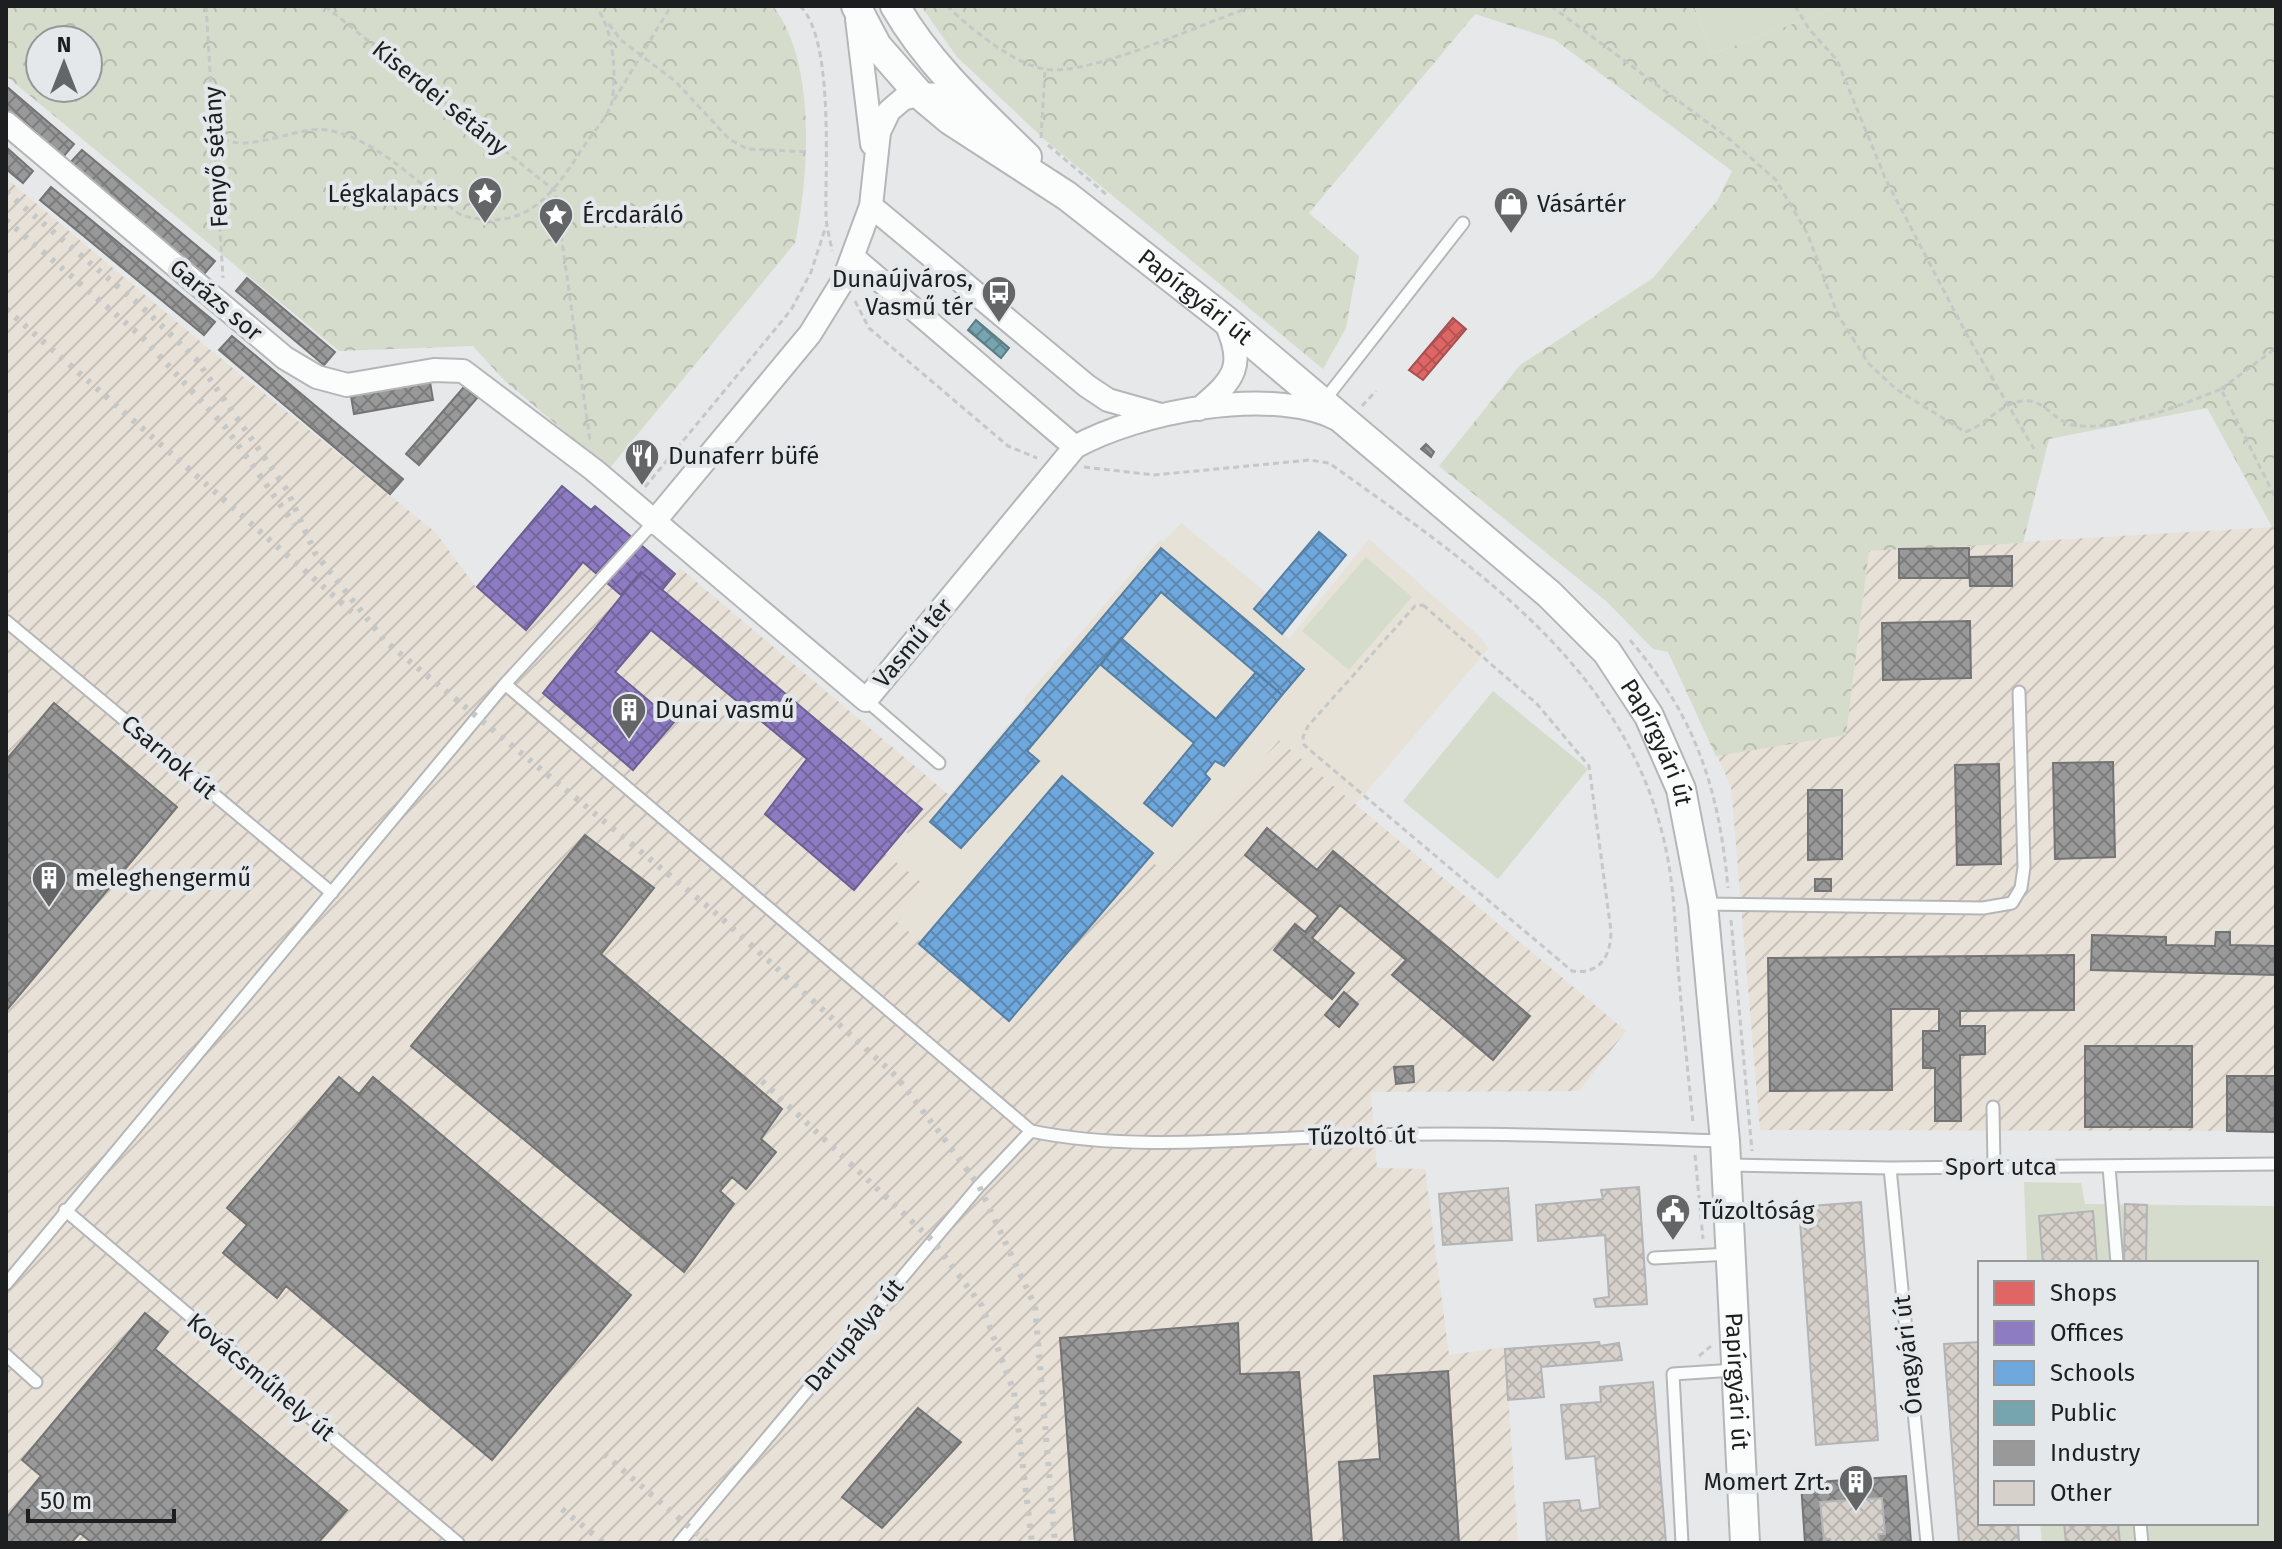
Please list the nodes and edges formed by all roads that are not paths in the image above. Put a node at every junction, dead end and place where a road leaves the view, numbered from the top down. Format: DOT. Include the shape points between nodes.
graph roads {
  1 [pos="854,6"];
  2 [pos="885,6"];
  3 [pos="895,6"];
  4 [pos="914,39"];
  5 [pos="919,94"];
  6 [pos="6,123"];
  7 [pos="1001,132"];
  8 [pos="874,165"];
  9 [pos="1067,196"];
  10 [pos="871,206"];
  11 [pos="1463,223"];
  12 [pos="854,258"];
  13 [pos="1224,319"];
  14 [pos="463,371"];
  15 [pos="1329,394"];
  16 [pos="1198,410"];
  17 [pos="1166,416"];
  18 [pos="1351,425"];
  19 [pos="1068,456"];
  20 [pos="653,523"];
  21 [pos="6,621"];
  22 [pos="505,684"];
  23 [pos="2019,692"];
  24 [pos="866,700"];
  25 [pos="939,763"];
  26 [pos="332,893"];
  27 [pos="1716,904"];
  28 [pos="1993,1107"];
  29 [pos="1031,1131"];
  30 [pos="1735,1157"];
  31 [pos="2276,1164"];
  32 [pos="1994,1167"];
  33 [pos="2109,1167"];
  34 [pos="1890,1168"];
  35 [pos="65,1210"];
  36 [pos="1731,1254"];
  37 [pos="1654,1258"];
  38 [pos="2117,1261"];
  39 [pos="6,1284"];
  40 [pos="6,1355"];
  41 [pos="1736,1370"];
  42 [pos="36,1382"];
  43 [pos="458,1543"];
  44 [pos="679,1543"];
  45 [pos="1682,1543"];
  46 [pos="1745,1543"];
  47 [pos="1927,1543"];
  1 -- 5 [label="street" via="877,46"];
  1 -- 8 [label="street"];
  2 -- 4 [label="street"];
  3 -- 4 [label="street"];
  4 -- 7 [label="street"];
  5 -- 7 [label="street" via="961,103"];
  5 -- 8 [label="street" via="889,111 879,132"];
  5 -- 9 [label="street"];
  6 -- 14 [label="street, Garázs sor" via="285,358 317,377 347,385 434,370"];
  7 -- 9 [label="street"];
  8 -- 10 [label="street"];
  9 -- 13 [label="street, Papírgyári út"];
  10 -- 12 [label="street"];
  10 -- 17 [label="street" via="1087,386 1108,400"];
  11 -- 15 [label="lane"];
  12 -- 19 [label="street"];
  12 -- 20 [label="street" via="810,334"];
  13 -- 15 [label="street, Papírgyári út"];
  13 -- 16 [label="street" via="1237,346 1237,363 1221,391"];
  14 -- 20 [label="street, Vasmű tér" via="594,470"];
  15 -- 18 [label="street, Papírgyári út"];
  16 -- 17 [label="street, Vasmű tér"];
  16 -- 18 [label="street, Vasmű tér" via="1278,403 1322,412"];
  17 -- 19 [label="street, Vasmű tér" via="1097,435"];
  18 -- 27 [label="street, Papírgyári út" via="1549,594 1607,652 1649,716 1681,789"];
  19 -- 24 [label="street, Vasmű tér"];
  20 -- 22 [label="lane"];
  20 -- 24 [label="street, Vasmű tér"];
  21 -- 26 [label="lane, Csarnok út"];
  22 -- 26 [label="lane"];
  22 -- 29 [label="lane"];
  23 -- 27 [label="lane" via="2024,867 2012,903 1983,908"];
  24 -- 25 [label="lane"];
  26 -- 35 [label="lane"];
  27 -- 30 [label="street, Papírgyári út"];
  28 -- 32 [label="lane"];
  29 -- 30 [label="lane, Tűzoltó út" via="1125,1141 1375,1135 1694,1140"];
  29 -- 44 [label="lane, Darupálya út"];
  30 -- 34 [label="lane, Sport utca"];
  30 -- 36 [label="street, Papírgyári út"];
  31 -- 33 [label="lane, Sport utca"];
  32 -- 33 [label="lane, Sport utca"];
  32 -- 34 [label="lane, Sport utca"];
  33 -- 38 [label="lane"];
  34 -- 47 [label="lane, Óragyári út"];
  35 -- 39 [label="lane"];
  35 -- 43 [label="lane, Kovácsműhely út"];
  36 -- 37 [label="lane"];
  36 -- 41 [label="street, Papírgyári út"];
  40 -- 42 [label="lane"];
  41 -- 45 [label="lane" via="1673,1374"];
  41 -- 46 [label="street, Papírgyári út"];
}
